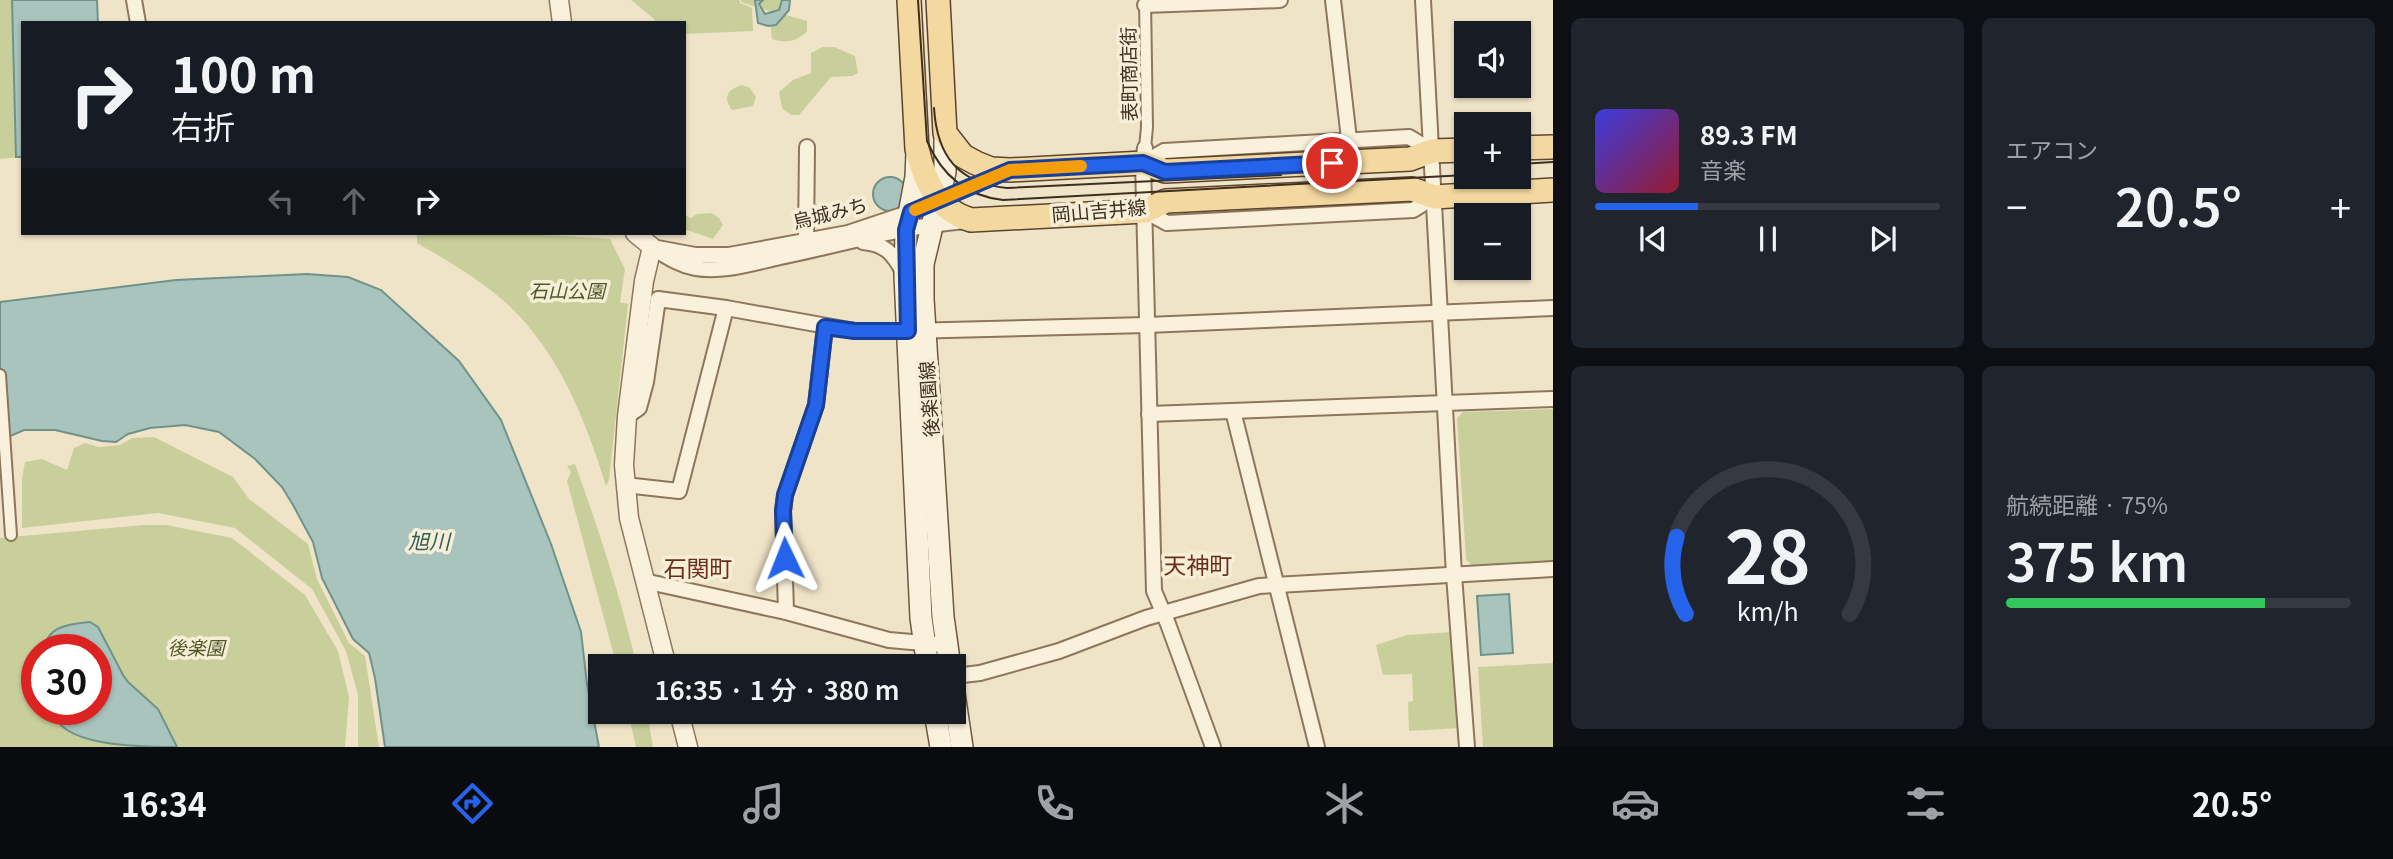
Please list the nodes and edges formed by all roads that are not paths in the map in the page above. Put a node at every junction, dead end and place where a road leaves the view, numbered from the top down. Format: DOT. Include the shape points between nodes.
graph roads {
  1 [pos="134,0"];
  2 [pos="559,0"];
  3 [pos="909,0"];
  4 [pos="938,0"];
  5 [pos="1280,0"];
  6 [pos="1333,0"];
  7 [pos="1423,0"];
  8 [pos="1243,1"];
  9 [pos="1145,3"];
  10 [pos="138,21"];
  11 [pos="562,21"];
  12 [pos="945,132"];
  13 [pos="1349,139"];
  14 [pos="807,147"];
  15 [pos="1553,147"];
  16 [pos="1531,148"];
  17 [pos="917,149"];
  18 [pos="1454,150"];
  19 [pos="1432,151"];
  20 [pos="1144,155"];
  21 [pos="1010,170"];
  22 [pos="1553,190"];
  23 [pos="1434,197"];
  24 [pos="938,199"];
  25 [pos="1145,211"];
  26 [pos="971,220"];
  27 [pos="908,221"];
  28 [pos="931,224"];
  29 [pos="637,235"];
  30 [pos="806,241"];
  31 [pos="857,242"];
  32 [pos="652,247"];
  33 [pos="914,270"];
  34 [pos="726,308"];
  35 [pos="1553,308"];
  36 [pos="1440,311"];
  37 [pos="1147,324"];
  38 [pos="825,327"];
  39 [pos="916,331"];
  40 [pos="0,375"];
  41 [pos="1553,399"];
  42 [pos="1446,404"];
  43 [pos="1233,411"];
  44 [pos="1149,414"];
  45 [pos="627,416"];
  46 [pos="625,485"];
  47 [pos="11,532"];
  48 [pos="1553,569"];
  49 [pos="1454,575"];
  50 [pos="644,581"];
  51 [pos="1276,584"];
  52 [pos="786,612"];
  53 [pos="1162,613"];
  54 [pos="924,644"];
  55 [pos="946,645"];
  56 [pos="664,654"];
  57 [pos="926,654"];
  58 [pos="948,654"];
  59 [pos="966,675"];
  60 [pos="682,724"];
  61 [pos="937,724"];
  62 [pos="959,724"];
  63 [pos="688,747"];
  64 [pos="941,747"];
  65 [pos="962,747"];
  66 [pos="1213,747"];
  67 [pos="1317,747"];
  68 [pos="1467,747"];
  1 -- 10 [label="street"];
  2 -- 11 [label="street"];
  3 -- 17 [label="main road"];
  4 -- 12 [label="main road"];
  5 -- 8 [label="street"];
  6 -- 13 [label="street"];
  7 -- 19 [label="street"];
  8 -- 9 [label="street"];
  9 -- 20 [label="street, 表町商店街"];
  12 -- 21 [label="main road" via="963,156 991,169"];
  12 -- 24 [label="main road, 後楽園線" via="945,172"];
  13 -- 19 [label="street" via="1409,137"];
  13 -- 20 [label="street"];
  14 -- 30 [label="street"];
  15 -- 16 [label="main road"];
  17 -- 24 [label="main road" via="922,173"];
  17 -- 27 [label="main road, 後楽園線"];
  18 -- 19 [label="main road"];
  19 -- 20 [label="main road" via="1410,159 1165,172"];
  19 -- 23 [label="street"];
  20 -- 21 [label="main road"];
  20 -- 25 [label="street"];
  21 -- 24 [label="street, 烏城みち"];
  22 -- 23 [label="main road, 岡山吉井線"];
  23 -- 25 [label="main road, 岡山吉井線" via="1412,189 1166,201"];
  23 -- 36 [label="street"];
  24 -- 26 [label="main road" via="947,210"];
  24 -- 27 [label="street, 烏城みち"];
  24 -- 28 [label="main road, 後楽園線"];
  25 -- 26 [label="main road, 岡山吉井線"];
  25 -- 37 [label="street"];
  26 -- 28 [label="street, 烏城みち"];
  27 -- 28 [label="street, 烏城みち"];
  27 -- 30 [label="street, 烏城みち" via="885,221"];
  27 -- 31 [label="street, 烏城みち"];
  27 -- 33 [label="main road, 後楽園線"];
  28 -- 33 [label="main road, 後楽園線"];
  29 -- 32 [label="street, 烏城みち"];
  30 -- 32 [label="street, 烏城みち" via="706,256"];
  31 -- 32 [label="street, 烏城みち" via="706,269 675,262"];
  31 -- 33 [label="street" via="874,243"];
  32 -- 45 [label="street"];
  33 -- 39 [label="main road, 後楽園線"];
  34 -- 38 [label="street"];
  34 -- 45 [label="street" via="658,299 646,382 639,408"];
  34 -- 46 [label="street" via="679,491"];
  35 -- 36 [label="street"];
  36 -- 37 [label="street"];
  36 -- 42 [label="street"];
  37 -- 39 [label="street"];
  37 -- 44 [label="street"];
  38 -- 39 [label="street"];
  38 -- 52 [label="street" via="816,405 785,495"];
  39 -- 54 [label="main road, 後楽園線"];
  39 -- 55 [label="main road, 後楽園線"];
  40 -- 47 [label="street"];
  41 -- 42 [label="street"];
  42 -- 43 [label="street"];
  42 -- 49 [label="street"];
  43 -- 44 [label="street"];
  43 -- 51 [label="street"];
  44 -- 53 [label="street" via="1154,591"];
  45 -- 46 [label="street"];
  46 -- 50 [label="street"];
  48 -- 49 [label="street"];
  49 -- 51 [label="street"];
  49 -- 68 [label="street"];
  50 -- 52 [label="street"];
  50 -- 56 [label="street"];
  51 -- 53 [label="street"];
  51 -- 67 [label="street"];
  52 -- 54 [label="street" via="889,640"];
  53 -- 59 [label="street" via="1059,651"];
  53 -- 66 [label="street"];
  54 -- 55 [label="street"];
  54 -- 57 [label="main road, 後楽園線"];
  55 -- 58 [label="main road, 後楽園線"];
  60 -- 63 [label="street"];
  61 -- 64 [label="main road"];
  62 -- 65 [label="main road"];
}
